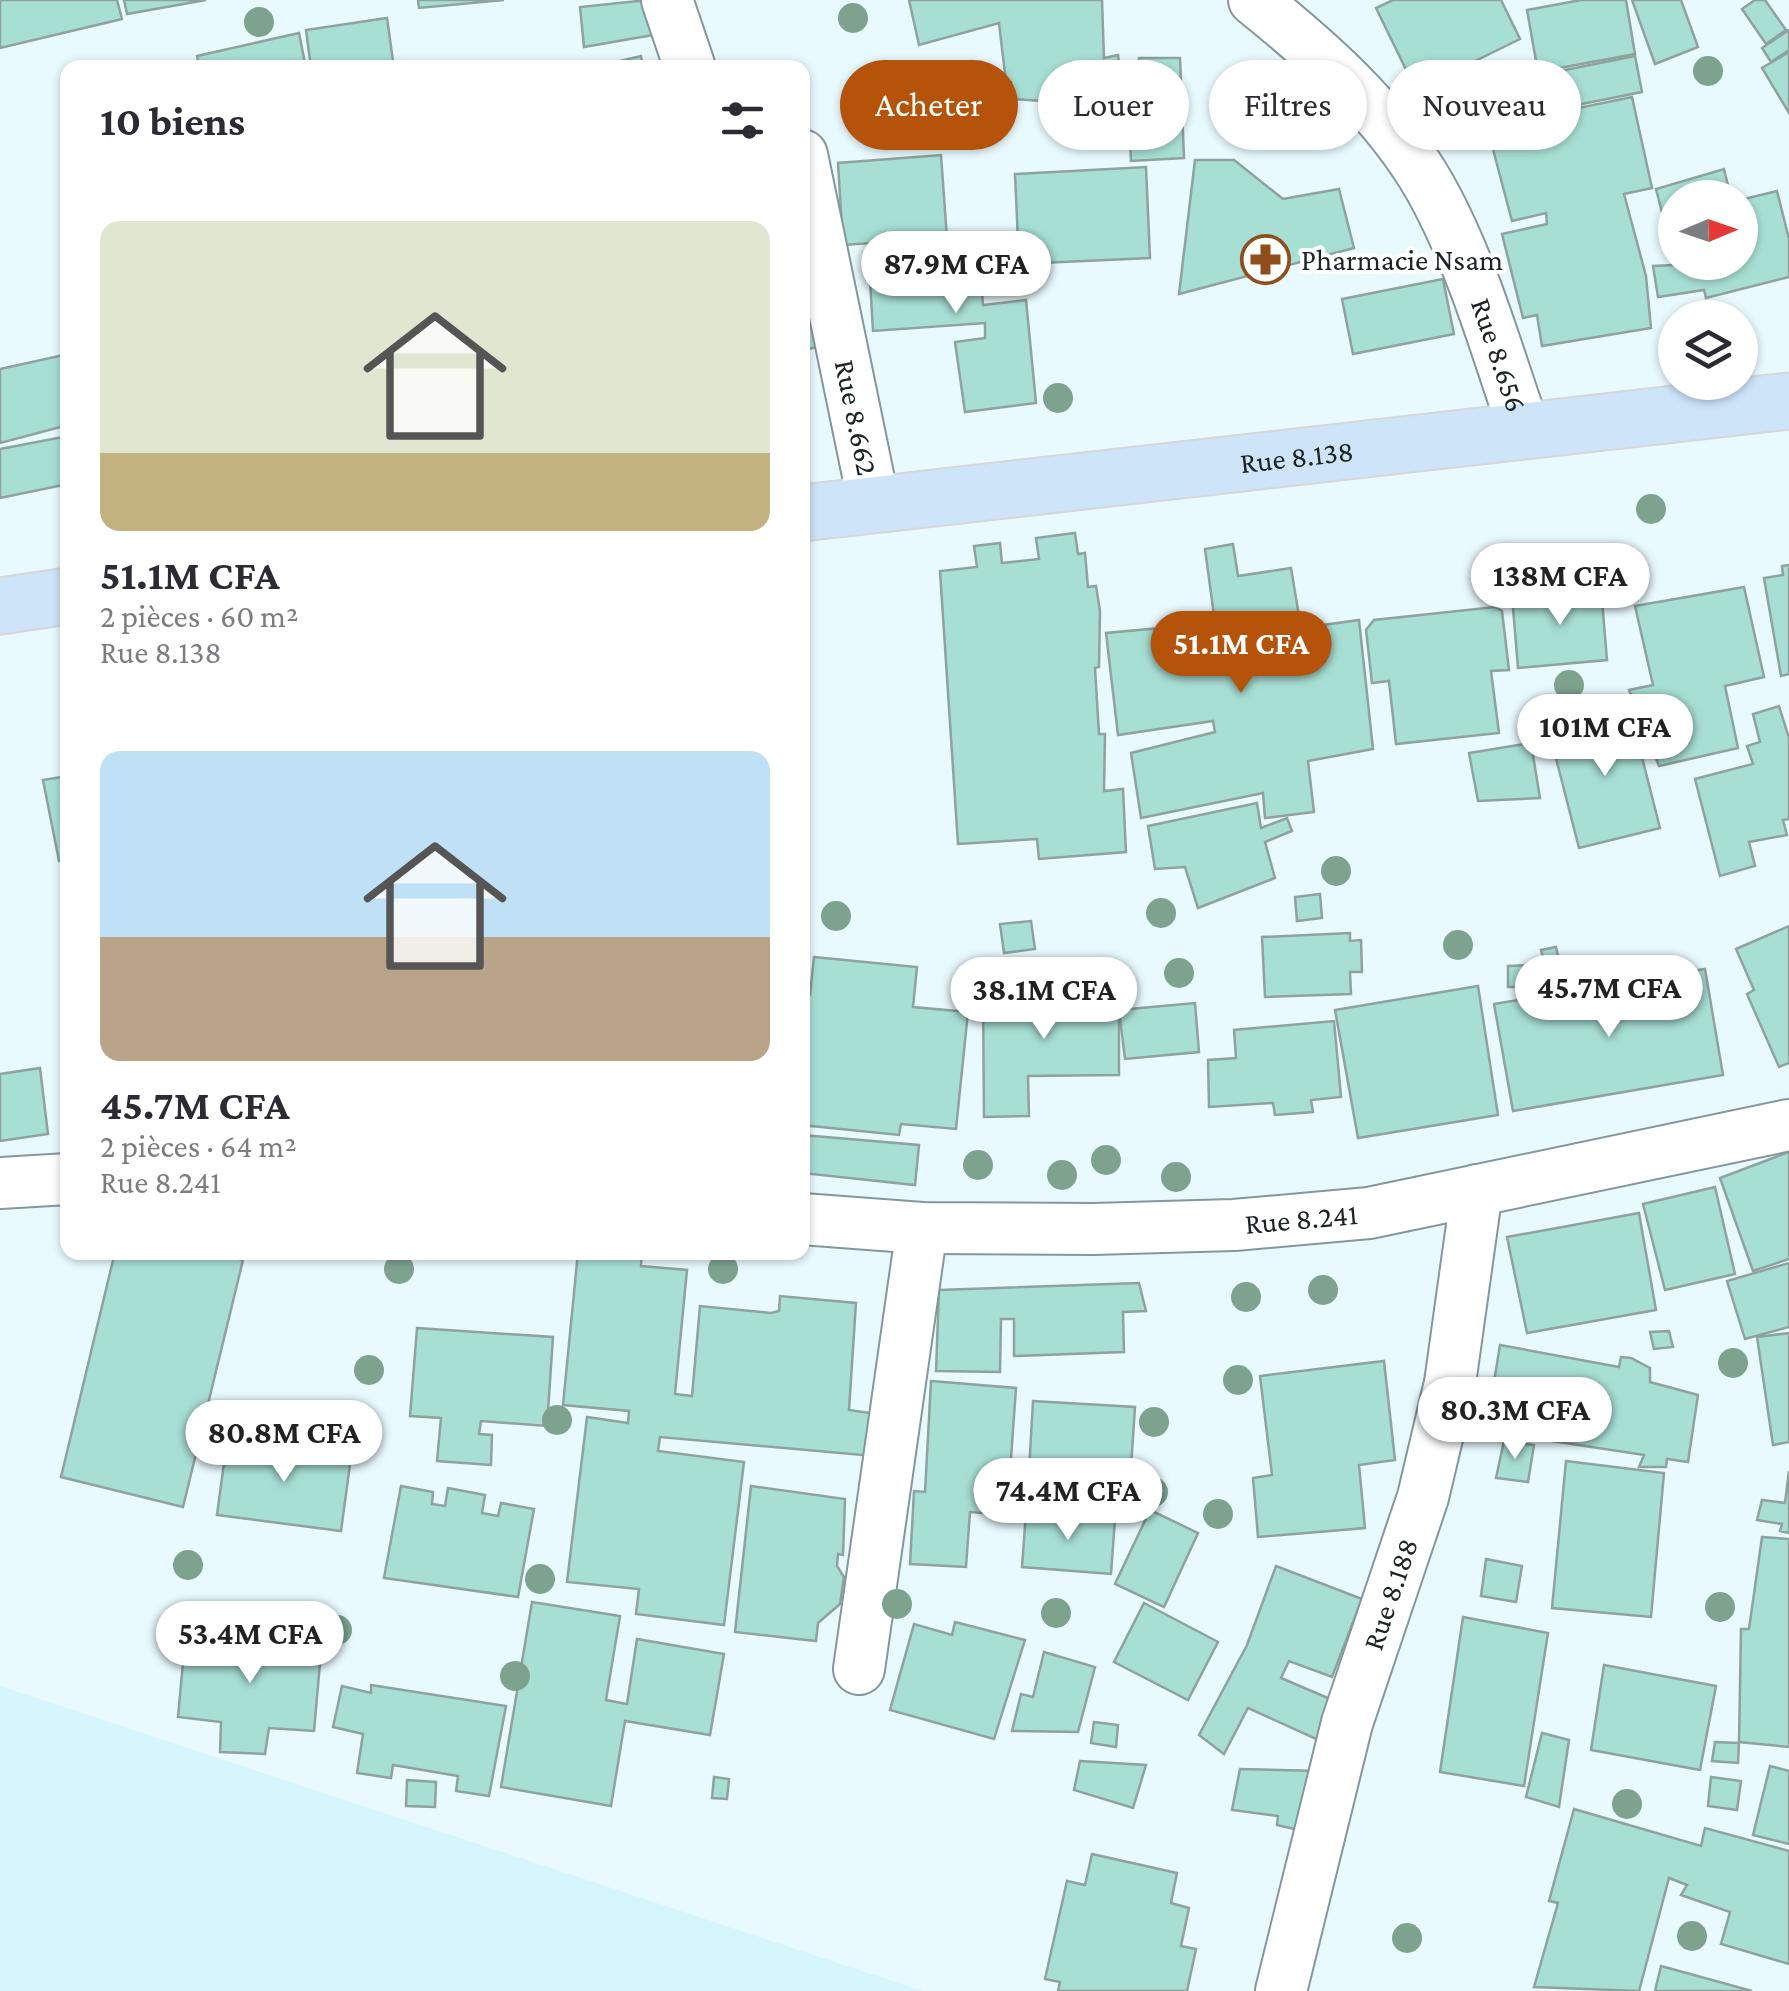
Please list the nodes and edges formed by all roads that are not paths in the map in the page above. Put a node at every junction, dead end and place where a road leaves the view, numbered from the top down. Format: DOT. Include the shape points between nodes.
graph roads {
  1 [pos="667,0"];
  2 [pos="1285,6"];
  3 [pos="687,60"];
  4 [pos="810,194"];
  5 [pos="1789,401"];
  6 [pos="1524,432"];
  7 [pos="874,504"];
  8 [pos="810,512"];
  9 [pos="60,597"];
  10 [pos="0,606"];
  11 [pos="1789,1125"];
  12 [pos="60,1180"];
  13 [pos="0,1184"];
  14 [pos="1476,1190"];
  15 [pos="810,1219"];
  16 [pos="922,1228"];
  17 [pos="859,1669"];
  18 [pos="1281,1991"];
  1 -- 3 [label="street"];
  2 -- 6 [label="street, Rue 8.656" via="1398,141 1438,201"];
  4 -- 7 [label="street, Rue 8.662"];
  5 -- 6 [label="main road, Rue 8.138"];
  6 -- 7 [label="main road, Rue 8.138"];
  7 -- 8 [label="main road, Rue 8.138"];
  9 -- 10 [label="main road"];
  11 -- 14 [label="street, Rue 8.241"];
  12 -- 13 [label="street"];
  14 -- 16 [label="street, Rue 8.241" via="1369,1213 1234,1225"];
  14 -- 18 [label="street, Rue 8.188" via="1450,1383 1423,1497 1347,1723"];
  15 -- 16 [label="street, Rue 8.241"];
  16 -- 17 [label="street"];
}
